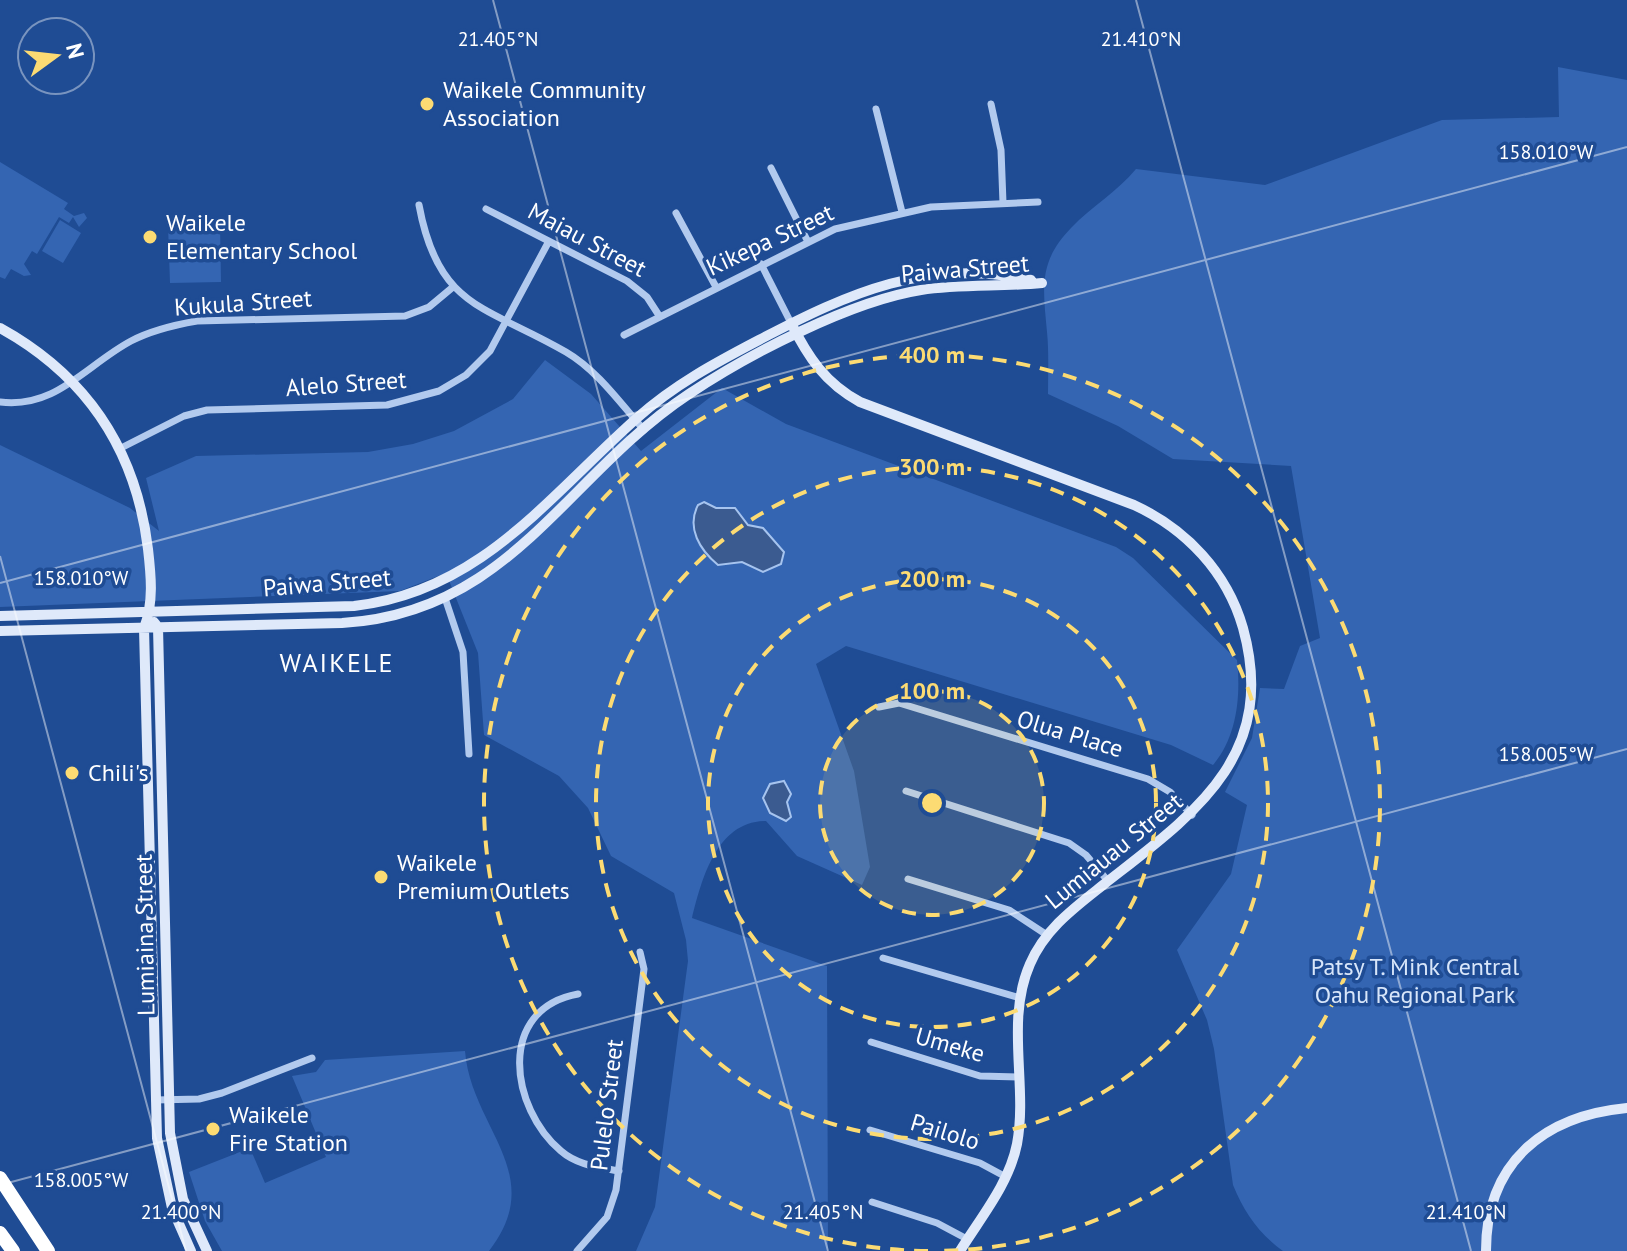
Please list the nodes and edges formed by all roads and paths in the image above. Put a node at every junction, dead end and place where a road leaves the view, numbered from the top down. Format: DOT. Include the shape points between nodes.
graph roads {
  1 [pos="991,104"];
  2 [pos="876,109"];
  3 [pos="771,168"];
  4 [pos="1038,202"];
  5 [pos="1003,203"];
  6 [pos="419,205"];
  7 [pos="486,209"];
  8 [pos="902,212"];
  9 [pos="676,213"];
  10 [pos="807,240"];
  11 [pos="549,241"];
  12 [pos="761,264"];
  13 [pos="453,287"];
  14 [pos="716,287"];
  15 [pos="660,317"];
  16 [pos="507,322"];
  17 [pos="791,323"];
  18 [pos="0,328"];
  19 [pos="624,335"];
  20 [pos="797,335"];
  21 [pos="74,381"];
  22 [pos="0,402"];
  23 [pos="635,420"];
  24 [pos="644,430"];
  25 [pos="121,448"];
  26 [pos="454,577"];
  27 [pos="425,590"];
  28 [pos="445,598"];
  29 [pos="149,613"];
  30 [pos="0,616"];
  31 [pos="158,627"];
  32 [pos="144,628"];
  33 [pos="0,631"];
  34 [pos="879,707"];
  35 [pos="469,754"];
  36 [pos="906,791"];
  37 [pos="1192,815"];
  38 [pos="908,879"];
  39 [pos="1108,881"];
  40 [pos="1047,935"];
  41 [pos="640,952"];
  42 [pos="883,958"];
  43 [pos="578,994"];
  44 [pos="1020,998"];
  45 [pos="871,1042"];
  46 [pos="312,1058"];
  47 [pos="1019,1077"];
  48 [pos="155,1100"];
  49 [pos="168,1100"];
  50 [pos="1627,1108"];
  51 [pos="870,1130"];
  52 [pos="0,1163"];
  53 [pos="619,1171"];
  54 [pos="1006,1177"];
  55 [pos="0,1178"];
  56 [pos="872,1202"];
  57 [pos="0,1233"];
  58 [pos="40,1237"];
  59 [pos="967,1239"];
  60 [pos="13,1251"];
  61 [pos="48,1251"];
  62 [pos="191,1251"];
  63 [pos="207,1251"];
  64 [pos="577,1251"];
  65 [pos="960,1251"];
  66 [pos="1486,1251"];
  1 -- 5 [label="street" via="1001,150"];
  2 -- 8 [label="street"];
  3 -- 10 [label="street"];
  4 -- 5 [label="street, Kikepa Street"];
  5 -- 8 [label="street, Kikepa Street"];
  6 -- 13 [label="street" via="428,245"];
  7 -- 11 [label="street, Maiau Street"];
  8 -- 10 [label="street, Kikepa Street"];
  9 -- 14 [label="street"];
  10 -- 12 [label="street, Kikepa Street"];
  11 -- 15 [label="street, Maiau Street" via="627,281"];
  11 -- 16 [label="street, Alelo Street"];
  12 -- 14 [label="street, Kikepa Street"];
  12 -- 17 [label="street, Lumiauau Street"];
  13 -- 16 [label="street"];
  13 -- 21 [label="street, Kukula Street" via="429,307 405,316 171,326 132,340"];
  14 -- 15 [label="street, Kikepa Street"];
  15 -- 19 [label="street, Kikepa Street"];
  16 -- 23 [label="street" via="580,362"];
  16 -- 25 [label="street, Alelo Street" via="477,365 424,398 387,405 207,410"];
  17 -- 20 [label="street, Lumiauau Street"];
  17 -- 20 [label="street, Paiwa Street" via="846,296 915,277 992,272 1042,283 901,294 839,314"];
  17 -- 23 [label="street, Paiwa Street" via="692,376"];
  18 -- 21 [label="street, Lumiaina Street"];
  20 -- 24 [label="street, Paiwa Street" via="697,388"];
  20 -- 37 [label="street, Lumiauau Street" via="827,380 860,402 1134,505 1169,524 1199,551 1223,582 1239,616 1249,693 1234,754"];
  21 -- 22 [label="street, Kukula Street" via="35,402"];
  21 -- 25 [label="street, Lumiaina Street"];
  23 -- 24 [label="street"];
  23 -- 26 [label="street, Paiwa Street" via="503,543"];
  24 -- 28 [label="street, Paiwa Street" via="523,546"];
  25 -- 29 [label="street, Lumiaina Street" via="147,539"];
  26 -- 27 [label="street, Paiwa Street"];
  26 -- 28 [label="street"];
  27 -- 28 [label="street"];
  27 -- 29 [label="street, Paiwa Street" via="354,606"];
  28 -- 31 [label="street, Paiwa Street" via="399,615 359,622"];
  28 -- 35 [label="street" via="463,652"];
  29 -- 30 [label="street, Paiwa Street"];
  29 -- 31 [label="street"];
  29 -- 32 [label="street, Lumiaina Street"];
  31 -- 32 [label="street, Paiwa Street"];
  31 -- 49 [label="street, Lumiaina Street"];
  32 -- 33 [label="street, Paiwa Street"];
  32 -- 48 [label="street, Lumiaina Street"];
  34 -- 37 [label="street, Olua Place" via="899,703 1148,779"];
  36 -- 39 [label="street" via="1059,838 1086,855"];
  37 -- 39 [label="street, Lumiauau Street"];
  38 -- 40 [label="street" via="1009,910"];
  39 -- 40 [label="street, Lumiauau Street"];
  40 -- 44 [label="street, Lumiauau Street" via="1031,961"];
  41 -- 53 [label="street, Pulelo Street" via="644,969"];
  42 -- 44 [label="street"];
  43 -- 53 [label="street" via="564,997 529,1027 520,1047 518,1077 544,1133 560,1150 579,1162"];
  44 -- 47 [label="street, Lumiauau Street"];
  45 -- 47 [label="street, Umeke" via="980,1076"];
  46 -- 49 [label="street" via="222,1093"];
  47 -- 54 [label="street, Lumiauau Street" via="1017,1143"];
  48 -- 49 [label="street"];
  48 -- 62 [label="street, Lumiaina Street" via="166,1188"];
  49 -- 63 [label="street, Lumiaina Street" via="183,1199"];
  50 -- 66 [label="street" via="1565,1122 1520,1153 1498,1185"];
  51 -- 54 [label="street, Pailolo" via="980,1163"];
  52 -- 58 [label="highway"];
  53 -- 64 [label="street, Pulelo Street" via="607,1217"];
  54 -- 59 [label="street, Lumiauau Street"];
  55 -- 58 [label="highway"];
  56 -- 59 [label="street" via="937,1223"];
  57 -- 60 [label="highway"];
  58 -- 61 [label="highway"];
  59 -- 65 [label="street, Lumiauau Street"];
}
